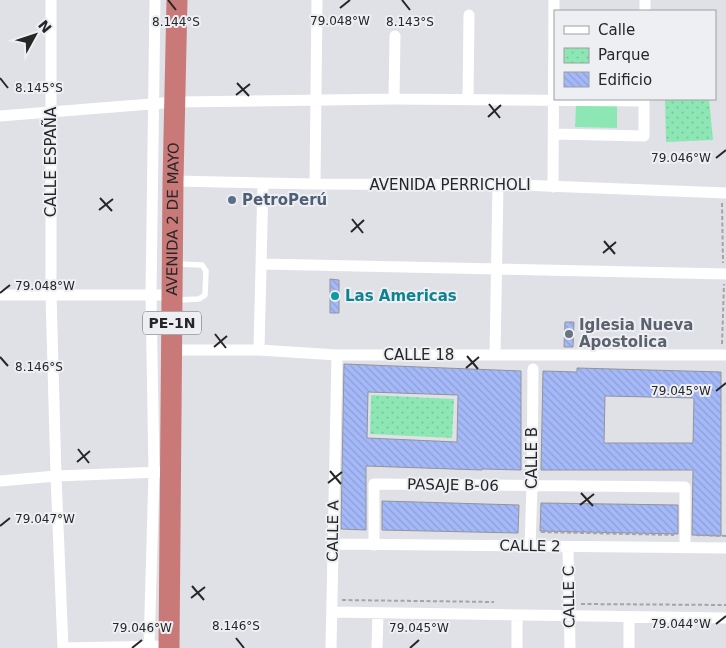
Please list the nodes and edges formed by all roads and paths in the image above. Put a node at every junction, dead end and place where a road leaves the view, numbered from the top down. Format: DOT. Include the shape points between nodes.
graph roads {
  1 [pos="51,0"];
  2 [pos="155,0"];
  3 [pos="177,0"];
  4 [pos="317,0"];
  5 [pos="554,0"];
  6 [pos="469,16"];
  7 [pos="395,36"];
  8 [pos="394,99"];
  9 [pos="468,99"];
  10 [pos="316,100"];
  11 [pos="553,100"];
  12 [pos="644,100"];
  13 [pos="176,102"];
  14 [pos="153,104"];
  15 [pos="51,112"];
  16 [pos="0,116"];
  17 [pos="554,134"];
  18 [pos="173,181"];
  19 [pos="263,183"];
  20 [pos="316,184"];
  21 [pos="498,186"];
  22 [pos="553,187"];
  23 [pos="724,196"];
  24 [pos="172,263"];
  25 [pos="262,264"];
  26 [pos="496,268"];
  27 [pos="723,274"];
  28 [pos="725,288"];
  29 [pos="51,294"];
  30 [pos="0,295"];
  31 [pos="151,295"];
  32 [pos="172,297"];
  33 [pos="171,350"];
  34 [pos="259,350"];
  35 [pos="337,355"];
  36 [pos="495,355"];
  37 [pos="722,355"];
  38 [pos="533,369"];
  39 [pos="162,472"];
  40 [pos="56,476"];
  41 [pos="0,481"];
  42 [pos="532,486"];
  43 [pos="530,532"];
  44 [pos="685,535"];
  45 [pos="726,536"];
  46 [pos="333,544"];
  47 [pos="374,545"];
  48 [pos="530,546"];
  49 [pos="568,547"];
  50 [pos="685,548"];
  51 [pos="726,548"];
  52 [pos="332,599"];
  53 [pos="496,602"];
  54 [pos="577,604"];
  55 [pos="726,605"];
  56 [pos="332,612"];
  57 [pos="378,613"];
  58 [pos="517,615"];
  59 [pos="569,616"];
  60 [pos="629,617"];
  61 [pos="726,618"];
  62 [pos="159,647"];
  63 [pos="63,648"];
  64 [pos="331,648"];
  65 [pos="377,648"];
  66 [pos="517,648"];
  67 [pos="570,648"];
  68 [pos="629,648"];
  1 -- 15 [label="street, CALLE ESPAÑA"];
  2 -- 14 [label="street"];
  3 -- 13 [label="highway, AVENIDA 2 DE MAYO / PE-1N"];
  4 -- 10 [label="street"];
  5 -- 11 [label="street"];
  6 -- 9 [label="street"];
  7 -- 8 [label="street"];
  8 -- 9 [label="street"];
  8 -- 10 [label="street"];
  9 -- 11 [label="street"];
  10 -- 13 [label="street"];
  10 -- 20 [label="street"];
  11 -- 12 [label="street"];
  11 -- 17 [label="street"];
  12 -- 17 [label="street" via="644,136"];
  13 -- 14 [label="street"];
  13 -- 18 [label="highway, AVENIDA 2 DE MAYO / PE-1N"];
  14 -- 15 [label="street"];
  14 -- 31 [label="street"];
  15 -- 16 [label="street"];
  15 -- 29 [label="street, CALLE ESPAÑA"];
  17 -- 22 [label="street"];
  18 -- 19 [label="street, AVENIDA PERRICHOLI"];
  18 -- 24 [label="highway, AVENIDA 2 DE MAYO / PE-1N"];
  19 -- 20 [label="street, AVENIDA PERRICHOLI"];
  19 -- 25 [label="street"];
  20 -- 21 [label="street, AVENIDA PERRICHOLI"];
  21 -- 22 [label="street, AVENIDA PERRICHOLI"];
  21 -- 26 [label="street"];
  22 -- 23 [label="street, AVENIDA PERRICHOLI"];
  23 -- 27 [label="path"];
  24 -- 32 [label="highway, AVENIDA 2 DE MAYO / PE-1N"];
  24 -- 32 [label="lane" via="202,265 206,271 205,295 199,299"];
  25 -- 26 [label="street"];
  25 -- 34 [label="street"];
  26 -- 27 [label="street"];
  26 -- 36 [label="street"];
  27 -- 28 [label="path"];
  28 -- 37 [label="path" via="722,350 719,352"];
  29 -- 30 [label="street"];
  29 -- 31 [label="street"];
  29 -- 40 [label="street, CALLE ESPAÑA"];
  31 -- 32 [label="street"];
  31 -- 39 [label="street"];
  32 -- 33 [label="highway, AVENIDA 2 DE MAYO / PE-1N"];
  33 -- 34 [label="street, CALLE 18"];
  33 -- 39 [label="highway, AVENIDA 2 DE MAYO / PE-1N"];
  34 -- 35 [label="street, CALLE 18"];
  35 -- 36 [label="street, CALLE 18"];
  35 -- 46 [label="street, CALLE A"];
  36 -- 37 [label="street, CALLE 18"];
  38 -- 42 [label="street, CALLE B"];
  39 -- 40 [label="street"];
  39 -- 62 [label="highway, AVENIDA 2 DE MAYO / PE-1N"];
  40 -- 41 [label="street"];
  40 -- 63 [label="street, CALLE ESPAÑA"];
  42 -- 43 [label="street, CALLE B"];
  42 -- 44 [label="street, PASAJE B-06" via="685,487"];
  42 -- 47 [label="street, PASAJE B-06" via="374,484"];
  43 -- 44 [label="path"];
  43 -- 48 [label="street, CALLE B"];
  44 -- 45 [label="path"];
  44 -- 50 [label="street"];
  46 -- 47 [label="street, CALLE 2"];
  46 -- 52 [label="street, CALLE A"];
  47 -- 48 [label="street, CALLE 2"];
  48 -- 49 [label="street, CALLE 2"];
  49 -- 50 [label="street, CALLE 2"];
  49 -- 59 [label="street, CALLE C"];
  50 -- 51 [label="street, CALLE 2"];
  52 -- 53 [label="path"];
  52 -- 56 [label="street, CALLE A"];
  54 -- 55 [label="path"];
  56 -- 57 [label="street"];
  56 -- 64 [label="street, CALLE A"];
  57 -- 58 [label="street"];
  57 -- 65 [label="street"];
  58 -- 59 [label="street"];
  58 -- 66 [label="street"];
  59 -- 60 [label="street"];
  59 -- 67 [label="street, CALLE C"];
  60 -- 61 [label="street"];
  60 -- 68 [label="street"];
  62 -- 63 [label="street"];
}
